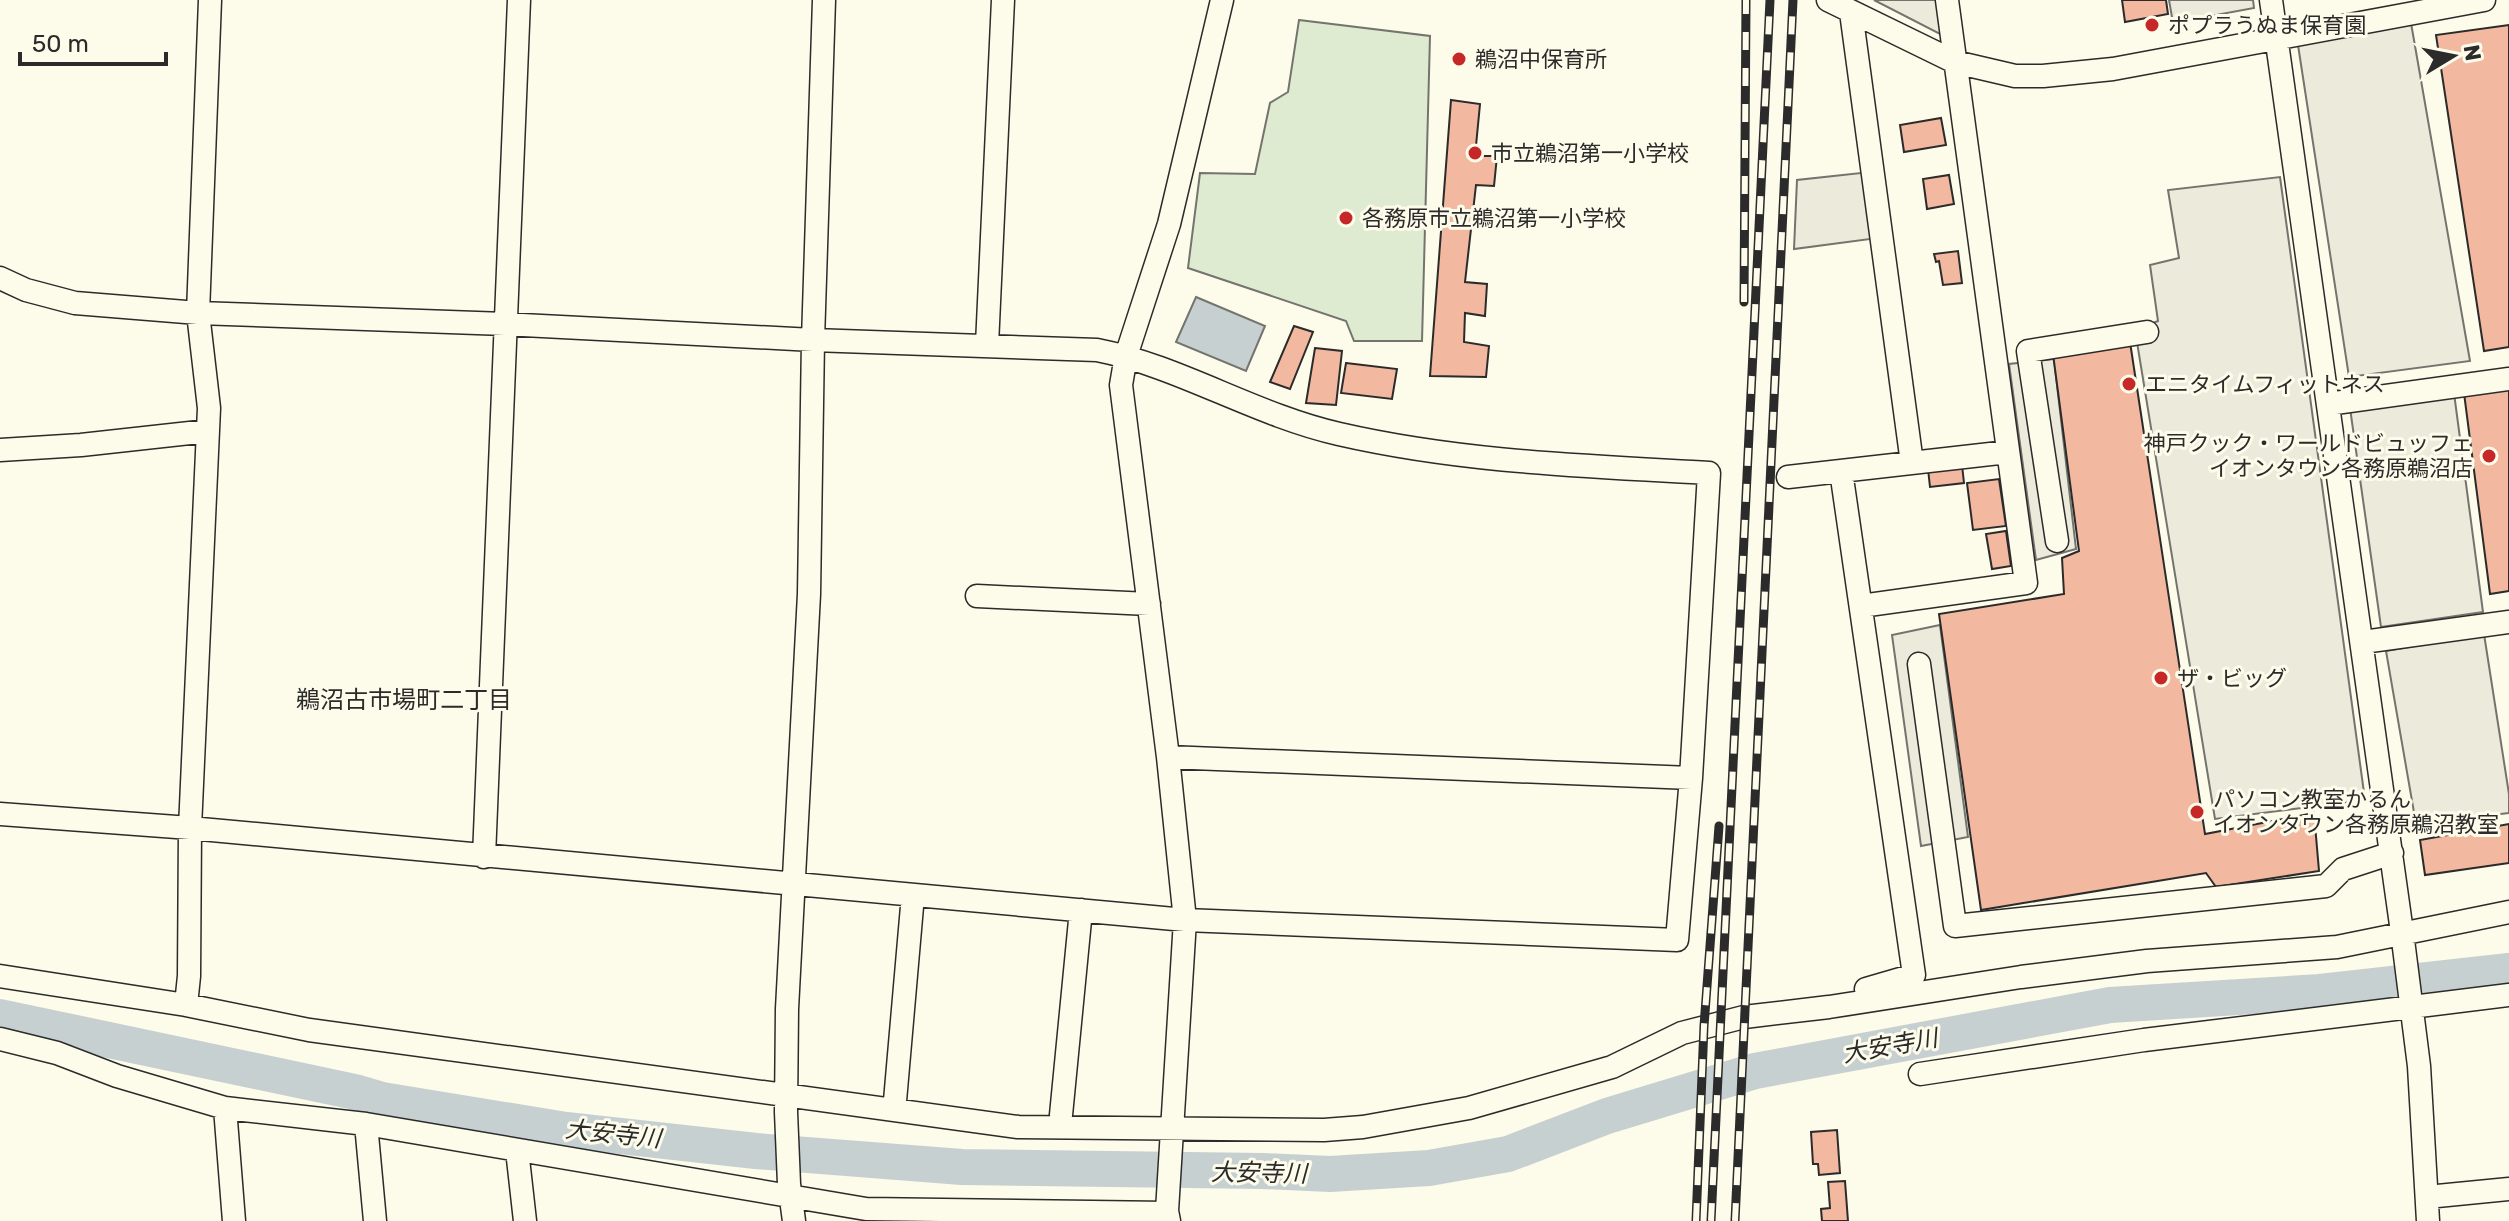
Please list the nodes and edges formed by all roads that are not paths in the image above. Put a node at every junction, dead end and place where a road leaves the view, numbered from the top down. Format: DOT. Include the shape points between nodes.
graph roads {
  1 [pos="210,0"];
  2 [pos="519,0"];
  3 [pos="824,0"];
  4 [pos="1003,0"];
  5 [pos="1222,0"];
  6 [pos="1828,0"];
  7 [pos="1947,0"];
  8 [pos="2271,0"];
  9 [pos="2484,0"];
  10 [pos="1851,12"];
  11 [pos="2277,38"];
  12 [pos="1955,62"];
  13 [pos="0,278"];
  14 [pos="198,313"];
  15 [pos="505,324"];
  16 [pos="2147,332"];
  17 [pos="813,340"];
  18 [pos="987,345"];
  19 [pos="1126,356"];
  20 [pos="2509,379"];
  21 [pos="2328,404"];
  22 [pos="208,431"];
  23 [pos="0,450"];
  24 [pos="2008,452"];
  25 [pos="1912,463"];
  26 [pos="1841,471"];
  27 [pos="1788,477"];
  28 [pos="2057,541"];
  29 [pos="977,596"];
  30 [pos="1149,604"];
  31 [pos="1861,606"];
  32 [pos="2509,622"];
  33 [pos="2363,642"];
  34 [pos="1919,664"];
  35 [pos="1168,757"];
  36 [pos="1691,778"];
  37 [pos="0,814"];
  38 [pos="190,828"];
  39 [pos="2392,853"];
  40 [pos="484,857"];
  41 [pos="792,883"];
  42 [pos="913,895"];
  43 [pos="1081,910"];
  44 [pos="2509,912"];
  45 [pos="1185,920"];
  46 [pos="2439,926"];
  47 [pos="2509,926"];
  48 [pos="2403,939"];
  49 [pos="0,976"];
  50 [pos="2509,995"];
  51 [pos="2411,1004"];
  52 [pos="186,1005"];
  53 [pos="1829,1007"];
  54 [pos="0,1039"];
  55 [pos="1920,1074"];
  56 [pos="895,1101"];
  57 [pos="785,1104"];
  58 [pos="225,1108"];
  59 [pos="1061,1115"];
  60 [pos="366,1124"];
  61 [pos="1172,1131"];
  62 [pos="517,1150"];
  63 [pos="789,1189"];
  64 [pos="2509,1189"];
  65 [pos="2427,1197"];
  66 [pos="1167,1215"];
  67 [pos="234,1221"];
  68 [pos="375,1221"];
  69 [pos="525,1221"];
  70 [pos="794,1221"];
  71 [pos="2428,1221"];
  1 -- 14 [label="street"];
  2 -- 15 [label="street"];
  3 -- 17 [label="street"];
  4 -- 18 [label="street"];
  5 -- 19 [label="street" via="1169,224"];
  6 -- 10 [label="street"];
  7 -- 12 [label="street"];
  8 -- 11 [label="street"];
  9 -- 11 [label="street"];
  10 -- 12 [label="street"];
  10 -- 25 [label="street"];
  11 -- 12 [label="street" via="2077,74 2015,76"];
  11 -- 21 [label="street"];
  12 -- 24 [label="street"];
  13 -- 14 [label="street" via="75,303"];
  14 -- 15 [label="street"];
  14 -- 22 [label="street"];
  15 -- 17 [label="street"];
  15 -- 40 [label="street"];
  16 -- 28 [label="street" via="2028,351"];
  17 -- 18 [label="street"];
  17 -- 41 [label="street" via="809,594"];
  18 -- 19 [label="street"];
  19 -- 30 [label="street" via="1121,385"];
  19 -- 36 [label="street" via="1269,413 1339,434 1504,461 1709,473"];
  20 -- 21 [label="street"];
  21 -- 33 [label="street"];
  22 -- 23 [label="street"];
  22 -- 38 [label="street"];
  24 -- 25 [label="street"];
  24 -- 31 [label="street" via="2026,583"];
  25 -- 26 [label="street"];
  26 -- 27 [label="street"];
  26 -- 31 [label="street"];
  29 -- 30 [label="street"];
  30 -- 35 [label="street"];
  31 -- 53 [label="street" via="1914,975 1846,995"];
  32 -- 33 [label="street"];
  33 -- 39 [label="street"];
  34 -- 39 [label="street" via="1955,926 2326,886 2343,869"];
  35 -- 36 [label="street"];
  35 -- 45 [label="street"];
  36 -- 45 [label="street" via="1677,940"];
  37 -- 38 [label="street"];
  38 -- 40 [label="street"];
  38 -- 52 [label="street"];
  39 -- 48 [label="street"];
  40 -- 41 [label="street"];
  41 -- 42 [label="street"];
  41 -- 57 [label="street"];
  42 -- 43 [label="street"];
  42 -- 56 [label="street"];
  43 -- 45 [label="street"];
  43 -- 59 [label="street"];
  44 -- 46 [label="street"];
  45 -- 61 [label="street"];
  46 -- 47 [label="street" via="2459,932"];
  46 -- 48 [label="street"];
  48 -- 51 [label="street"];
  48 -- 53 [label="street" via="2147,961"];
  49 -- 52 [label="street"];
  50 -- 51 [label="street"];
  51 -- 55 [label="street"];
  51 -- 65 [label="street"];
  52 -- 57 [label="street" via="309,1030"];
  53 -- 61 [label="street" via="1704,1026 1612,1067 1469,1108 1363,1127"];
  54 -- 58 [label="street"];
  57 -- 61 [label="street" via="1018,1127"];
  57 -- 63 [label="street"];
  58 -- 60 [label="street"];
  58 -- 67 [label="street"];
  60 -- 62 [label="street"];
  60 -- 68 [label="street"];
  61 -- 66 [label="street"];
  62 -- 63 [label="street"];
  62 -- 69 [label="street"];
  63 -- 66 [label="street" via="866,1209"];
  63 -- 70 [label="street"];
  64 -- 65 [label="street"];
  65 -- 71 [label="street"];
}
